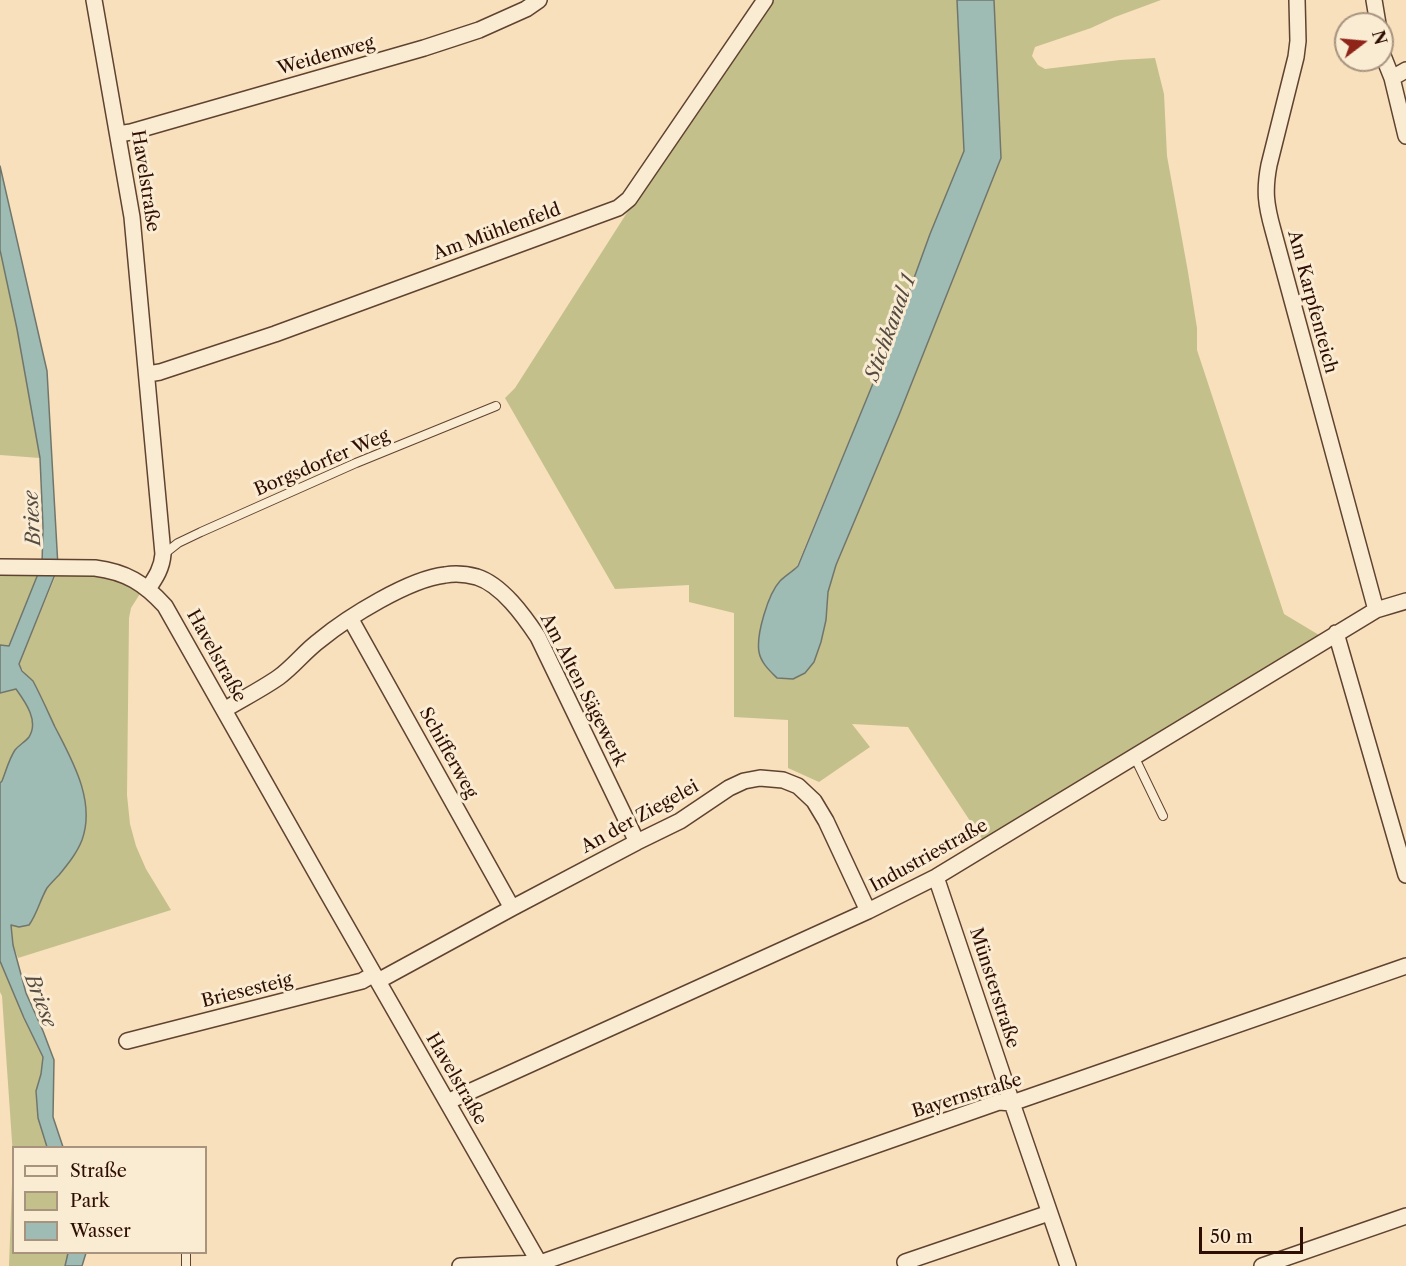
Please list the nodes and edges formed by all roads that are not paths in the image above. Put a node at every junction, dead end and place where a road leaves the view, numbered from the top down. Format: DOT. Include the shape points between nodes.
graph roads {
  1 [pos="94,0"];
  2 [pos="539,0"];
  3 [pos="765,0"];
  4 [pos="1297,0"];
  5 [pos="1399,74"];
  6 [pos="1403,113"];
  7 [pos="118,134"];
  8 [pos="1406,136"];
  9 [pos="148,374"];
  10 [pos="496,406"];
  11 [pos="163,554"];
  12 [pos="0,567"];
  13 [pos="148,588"];
  14 [pos="1406,601"];
  15 [pos="1376,610"];
  16 [pos="350,618"];
  17 [pos="1336,633"];
  18 [pos="224,710"];
  19 [pos="1134,756"];
  20 [pos="1162,816"];
  21 [pos="637,842"];
  22 [pos="1406,875"];
  23 [pos="936,877"];
  24 [pos="512,908"];
  25 [pos="868,911"];
  26 [pos="1406,966"];
  27 [pos="376,978"];
  28 [pos="127,1041"];
  29 [pos="447,1102"];
  30 [pos="1012,1103"];
  31 [pos="1049,1212"];
  32 [pos="1406,1216"];
  33 [pos="905,1262"];
  34 [pos="541,1265"];
  35 [pos="460,1266"];
  36 [pos="1068,1266"];
  37 [pos="1262,1266"];
  1 -- 7 [label="street, Havelstraße"];
  2 -- 7 [label="street, Weidenweg" via="479,30 424,48"];
  3 -- 9 [label="street, Am Mühlenfeld" via="629,199 618,208 275,334"];
  4 -- 15 [label="street, Am Karpfenteich" via="1296,57 1265,196"];
  5 -- 6 [label="street"];
  6 -- 8 [label="street"];
  7 -- 9 [label="street, Havelstraße" via="132,217"];
  9 -- 11 [label="street, Havelstraße"];
  10 -- 11 [label="lane, Borgsdorfer Weg" via="315,481 178,543"];
  11 -- 13 [label="street, Havelstraße" via="162,566"];
  12 -- 13 [label="street" via="111,570"];
  13 -- 18 [label="street, Havelstraße" via="165,606"];
  14 -- 15 [label="street, Industriestraße"];
  15 -- 17 [label="street, Industriestraße"];
  16 -- 18 [label="street, Am Alten Sägewerk" via="279,677"];
  16 -- 21 [label="street, Am Alten Sägewerk" via="421,580 443,575 479,578 493,586 508,598 538,637"];
  16 -- 24 [label="street, Schifferweg"];
  17 -- 19 [label="street, Industriestraße"];
  17 -- 22 [label="street"];
  18 -- 27 [label="street, Havelstraße"];
  19 -- 20 [label="lane"];
  19 -- 23 [label="street, Industriestraße"];
  21 -- 24 [label="street, An der Ziegelei"];
  21 -- 25 [label="street, An der Ziegelei" via="729,788 760,778 783,780 798,786 814,801"];
  23 -- 25 [label="street, Industriestraße"];
  23 -- 30 [label="street, Münsterstraße"];
  24 -- 27 [label="street, An der Ziegelei"];
  25 -- 29 [label="street, Industriestraße"];
  26 -- 30 [label="street, Bayernstraße"];
  27 -- 28 [label="street, Briesesteig"];
  27 -- 29 [label="street, Havelstraße"];
  29 -- 34 [label="street, Havelstraße"];
  30 -- 31 [label="street, Münsterstraße"];
  30 -- 34 [label="street, Bayernstraße" via="999,1102"];
  31 -- 33 [label="street"];
  31 -- 36 [label="street, Münsterstraße"];
  32 -- 37 [label="street"];
  34 -- 35 [label="street, Bayernstraße"];
}
